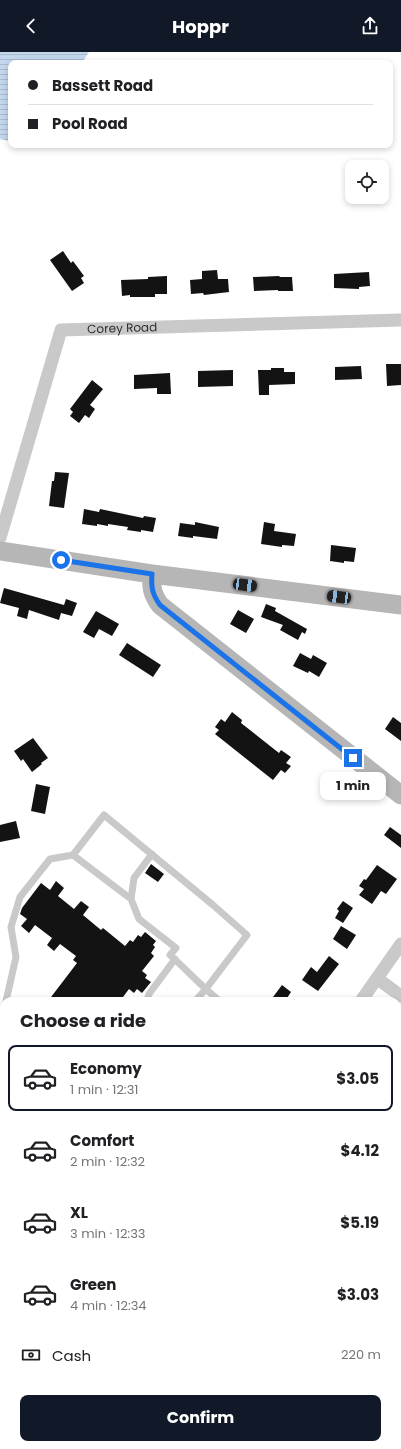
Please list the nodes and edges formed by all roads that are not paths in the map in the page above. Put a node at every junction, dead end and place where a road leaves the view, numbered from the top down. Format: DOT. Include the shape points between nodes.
graph roads {
  1 [pos="401,320"];
  2 [pos="0,538"];
  3 [pos="0,551"];
  4 [pos="152,574"];
  5 [pos="401,605"];
  6 [pos="401,795"];
  7 [pos="152,854"];
  8 [pos="73,855"];
  9 [pos="131,899"];
  10 [pos="401,944"];
  11 [pos="175,959"];
  12 [pos="378,978"];
  13 [pos="205,990"];
  14 [pos="401,996"];
  15 [pos="7,997"];
  16 [pos="148,997"];
  17 [pos="199,997"];
  18 [pos="215,997"];
  19 [pos="364,997"];
  1 -- 2 [label="street, Corey Road" via="61,330"];
  3 -- 4 [label="street"];
  4 -- 5 [label="street"];
  4 -- 6 [label="street" via="151,586 160,605"];
  7 -- 8 [label="lane" via="104,815"];
  7 -- 9 [label="lane" via="134,878"];
  7 -- 13 [label="lane" via="247,935"];
  8 -- 9 [label="lane"];
  8 -- 15 [label="lane" via="50,859 20,897 11,927 16,957"];
  9 -- 11 [label="lane" via="139,919 176,948 170,955"];
  10 -- 12 [label="street"];
  11 -- 13 [label="lane"];
  11 -- 16 [label="lane"];
  12 -- 14 [label="street"];
  12 -- 19 [label="street"];
  13 -- 17 [label="lane"];
  13 -- 18 [label="lane"];
}
